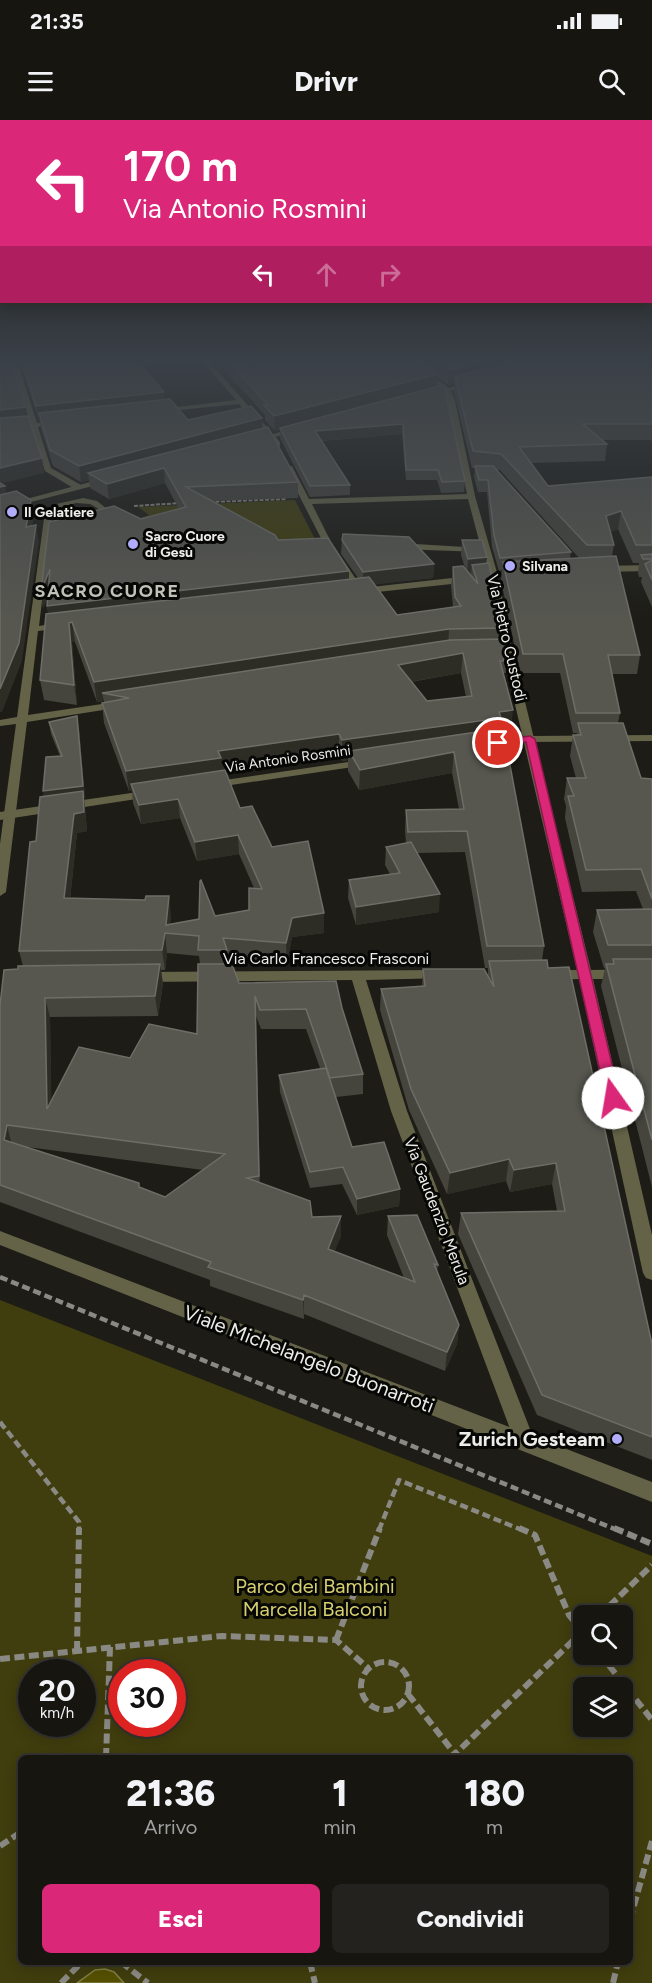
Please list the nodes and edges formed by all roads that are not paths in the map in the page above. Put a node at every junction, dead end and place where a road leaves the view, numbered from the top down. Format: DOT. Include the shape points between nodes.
graph roads {
  1 [pos="41,447"];
  2 [pos="278,447"];
  3 [pos="464,447"];
  4 [pos="116,477"];
  5 [pos="78,487"];
  6 [pos="471,496"];
  7 [pos="24,502"];
  8 [pos="307,502"];
  9 [pos="0,508"];
  10 [pos="52,517"];
  11 [pos="327,542"];
  12 [pos="338,543"];
  13 [pos="384,545"];
  14 [pos="486,550"];
  15 [pos="593,568"];
  16 [pos="652,568"];
  17 [pos="504,575"];
  18 [pos="485,577"];
  19 [pos="359,591"];
  20 [pos="347,592"];
  21 [pos="69,625"];
  22 [pos="35,629"];
  23 [pos="129,703"];
  24 [pos="23,720"];
  25 [pos="0,723"];
  26 [pos="652,738"];
  27 [pos="530,739"];
  28 [pos="475,747"];
  29 [pos="382,760"];
  30 [pos="196,787"];
  31 [pos="161,792"];
  32 [pos="5,815"];
  33 [pos="0,892"];
  34 [pos="652,974"];
  35 [pos="452,975"];
  36 [pos="533,975"];
  37 [pos="585,975"];
  38 [pos="358,976"];
  39 [pos="131,977"];
  40 [pos="0,1238"];
  41 [pos="652,1273"];
  42 [pos="525,1442"];
  43 [pos="652,1492"];
  1 -- 5 [label="street" via="48,469"];
  2 -- 8 [label="street"];
  3 -- 6 [label="street, Via Pietro Custodi" via="471,472"];
  4 -- 5 [label="street"];
  5 -- 7 [label="street"];
  6 -- 8 [label="street"];
  6 -- 14 [label="street, Via Pietro Custodi"];
  7 -- 9 [label="street"];
  7 -- 10 [label="street"];
  8 -- 11 [label="street"];
  10 -- 10 [label="street" via="55,507 67,502 92,501 103,508 86,518"];
  10 -- 22 [label="street"];
  11 -- 12 [label="street"];
  11 -- 19 [label="street"];
  13 -- 14 [label="street"];
  14 -- 18 [label="street, Via Pietro Custodi"];
  15 -- 16 [label="street"];
  17 -- 18 [label="street"];
  18 -- 19 [label="street"];
  18 -- 27 [label="street, Via Pietro Custodi"];
  19 -- 20 [label="street"];
  21 -- 22 [label="street"];
  22 -- 24 [label="street"];
  23 -- 24 [label="street"];
  24 -- 25 [label="street"];
  24 -- 32 [label="street"];
  26 -- 27 [label="street"];
  27 -- 28 [label="street"];
  27 -- 37 [label="street, Via Pietro Custodi"];
  29 -- 30 [label="street, Via Antonio Rosmini"];
  31 -- 32 [label="street"];
  32 -- 33 [label="street"];
  34 -- 37 [label="street"];
  35 -- 38 [label="street, Via Carlo Francesco Frasconi"];
  36 -- 37 [label="street"];
  37 -- 41 [label="street, Via Pietro Custodi"];
  38 -- 39 [label="street, Via Carlo Francesco Frasconi"];
  38 -- 42 [label="street, Via Gaudenzio Merula" via="399,1111"];
  40 -- 42 [label="street, Viale Michelangelo Buonarroti"];
  42 -- 43 [label="street, Viale Michelangelo Buonarroti"];
}
